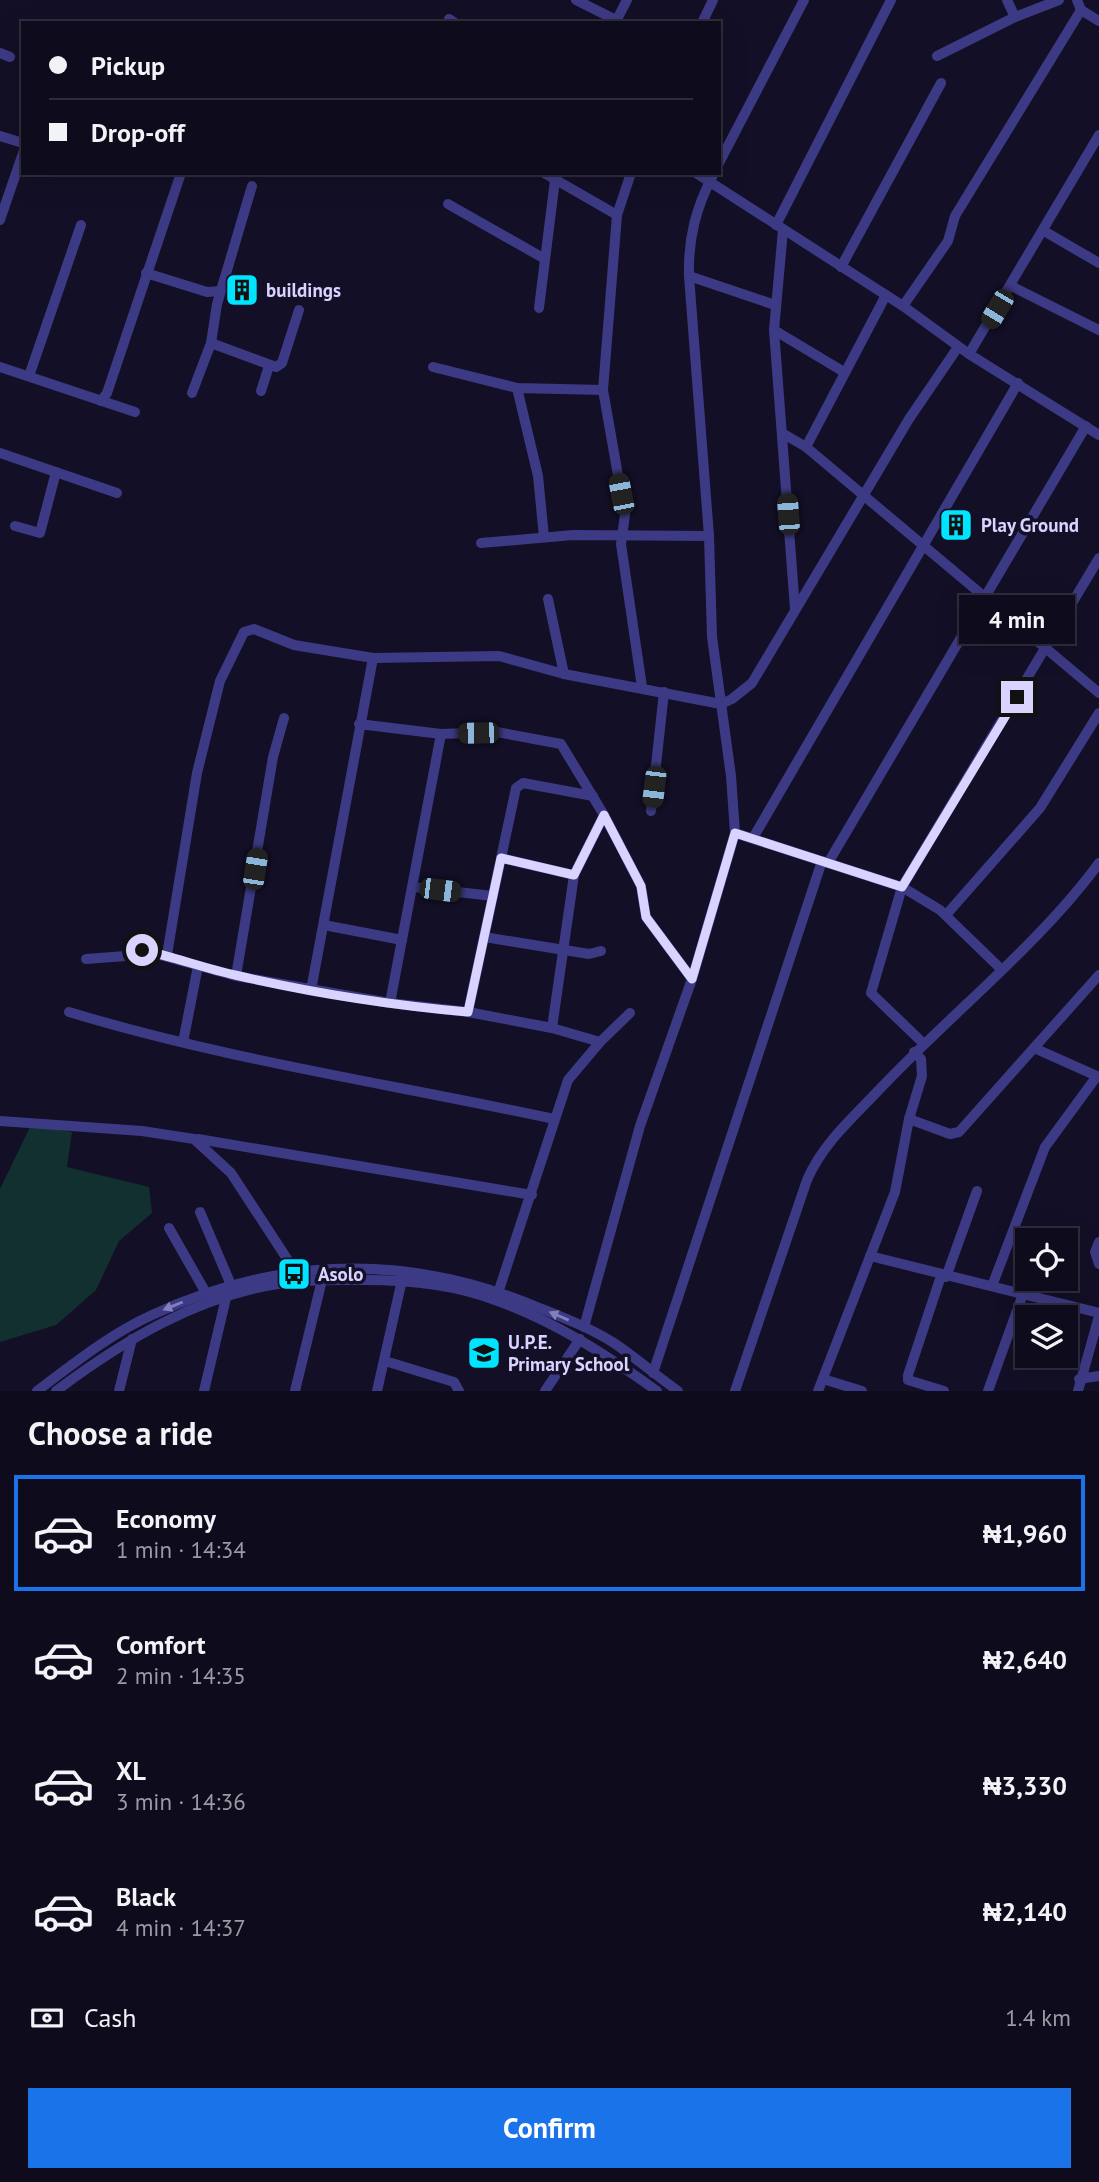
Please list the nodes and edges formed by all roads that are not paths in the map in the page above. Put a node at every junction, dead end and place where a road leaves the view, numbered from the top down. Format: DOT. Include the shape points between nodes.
graph roads {
  1 [pos="576,0"];
  2 [pos="627,0"];
  3 [pos="713,0"];
  4 [pos="804,0"];
  5 [pos="891,0"];
  6 [pos="1007,0"];
  7 [pos="1059,0"];
  8 [pos="1079,5"];
  9 [pos="1015,17"];
  10 [pos="614,21"];
  11 [pos="616,21"];
  12 [pos="703,21"];
  13 [pos="1099,22"];
  14 [pos="937,56"];
  15 [pos="941,83"];
  16 [pos="1099,135"];
  17 [pos="0,136"];
  18 [pos="21,142"];
  19 [pos="21,159"];
  20 [pos="721,159"];
  21 [pos="180,175"];
  22 [pos="547,175"];
  23 [pos="630,175"];
  24 [pos="711,178"];
  25 [pos="555,180"];
  26 [pos="252,186"];
  27 [pos="448,204"];
  28 [pos="617,215"];
  29 [pos="0,219"];
  30 [pos="81,225"];
  31 [pos="779,228"];
  32 [pos="1044,231"];
  33 [pos="545,259"];
  34 [pos="1099,263"];
  35 [pos="841,267"];
  36 [pos="146,273"];
  37 [pos="689,276"];
  38 [pos="1011,286"];
  39 [pos="220,291"];
  40 [pos="207,292"];
  41 [pos="886,295"];
  42 [pos="217,303"];
  43 [pos="775,305"];
  44 [pos="903,306"];
  45 [pos="539,308"];
  46 [pos="299,310"];
  47 [pos="774,330"];
  48 [pos="1099,330"];
  49 [pos="211,343"];
  50 [pos="958,347"];
  51 [pos="969,354"];
  52 [pos="269,366"];
  53 [pos="433,367"];
  54 [pos="1,371"];
  55 [pos="844,372"];
  56 [pos="29,376"];
  57 [pos="1018,383"];
  58 [pos="517,388"];
  59 [pos="603,390"];
  60 [pos="261,391"];
  61 [pos="192,393"];
  62 [pos="101,401"];
  63 [pos="135,412"];
  64 [pos="1086,426"];
  65 [pos="782,433"];
  66 [pos="1099,435"];
  67 [pos="806,447"];
  68 [pos="0,453"];
  69 [pos="56,472"];
  70 [pos="117,494"];
  71 [pos="865,496"];
  72 [pos="15,526"];
  73 [pos="623,533"];
  74 [pos="709,536"];
  75 [pos="544,537"];
  76 [pos="481,543"];
  77 [pos="924,548"];
  78 [pos="1099,558"];
  79 [pos="548,598"];
  80 [pos="984,598"];
  81 [pos="795,610"];
  82 [pos="1046,649"];
  83 [pos="373,658"];
  84 [pos="564,674"];
  85 [pos="642,687"];
  86 [pos="664,692"];
  87 [pos="1099,692"];
  88 [pos="721,704"];
  89 [pos="1099,713"];
  90 [pos="284,719"];
  91 [pos="359,724"];
  92 [pos="441,734"];
  93 [pos="593,796"];
  94 [pos="651,811"];
  95 [pos="604,815"];
  96 [pos="735,833"];
  97 [pos="753,838"];
  98 [pos="501,858"];
  99 [pos="825,862"];
  100 [pos="1099,863"];
  101 [pos="574,875"];
  102 [pos="413,887"];
  103 [pos="902,887"];
  104 [pos="493,896"];
  105 [pos="946,915"];
  106 [pos="324,925"];
  107 [pos="484,937"];
  108 [pos="402,940"];
  109 [pos="564,950"];
  110 [pos="601,951"];
  111 [pos="167,955"];
  112 [pos="86,960"];
  113 [pos="198,966"];
  114 [pos="1001,969"];
  115 [pos="1099,975"];
  116 [pos="236,976"];
  117 [pos="692,979"];
  118 [pos="312,990"];
  119 [pos="390,1003"];
  120 [pos="69,1012"];
  121 [pos="468,1012"];
  122 [pos="630,1013"];
  123 [pos="552,1028"];
  124 [pos="183,1042"];
  125 [pos="600,1042"];
  126 [pos="922,1043"];
  127 [pos="1034,1048"];
  128 [pos="914,1052"];
  129 [pos="1098,1077"];
  130 [pos="554,1119"];
  131 [pos="909,1119"];
  132 [pos="0,1121"];
  133 [pos="194,1139"];
  134 [pos="976,1191"];
  135 [pos="532,1195"];
  136 [pos="200,1212"];
  137 [pos="169,1228"];
  138 [pos="1099,1242"];
  139 [pos="870,1256"];
  140 [pos="1099,1264"];
  141 [pos="295,1270"];
  142 [pos="944,1276"];
  143 [pos="322,1280"];
  144 [pos="402,1280"];
  145 [pos="230,1285"];
  146 [pos="992,1286"];
  147 [pos="499,1290"];
  148 [pos="206,1293"];
  149 [pos="1023,1294"];
  150 [pos="226,1298"];
  151 [pos="1099,1315"];
  152 [pos="584,1327"];
  153 [pos="132,1339"];
  154 [pos="580,1339"];
  155 [pos="385,1361"];
  156 [pos="653,1373"];
  157 [pos="1099,1376"];
  158 [pos="823,1379"];
  159 [pos="1079,1379"];
  160 [pos="644,1387"];
  161 [pos="37,1391"];
  162 [pos="56,1391"];
  163 [pos="119,1391"];
  164 [pos="204,1391"];
  165 [pos="295,1391"];
  166 [pos="377,1391"];
  167 [pos="459,1391"];
  168 [pos="545,1391"];
  169 [pos="657,1391"];
  170 [pos="678,1391"];
  171 [pos="735,1391"];
  172 [pos="818,1391"];
  173 [pos="862,1391"];
  174 [pos="944,1391"];
  175 [pos="988,1391"];
  176 [pos="1078,1391"];
  1 -- 10 [label="street"];
  2 -- 11 [label="street"];
  3 -- 12 [label="street"];
  4 -- 20 [label="street"];
  5 -- 31 [label="street"];
  6 -- 9 [label="street"];
  7 -- 9 [label="street"];
  8 -- 13 [label="street"];
  8 -- 44 [label="street" via="955,216 948,241"];
  9 -- 14 [label="street"];
  15 -- 35 [label="street"];
  16 -- 32 [label="street"];
  17 -- 18 [label="street"];
  19 -- 29 [label="street"];
  21 -- 36 [label="street"];
  22 -- 25 [label="street"];
  23 -- 28 [label="street"];
  24 -- 31 [label="street"];
  24 -- 37 [label="street" via="690,235"];
  25 -- 28 [label="street"];
  25 -- 33 [label="street"];
  26 -- 39 [label="street"];
  27 -- 33 [label="street"];
  28 -- 59 [label="street"];
  30 -- 56 [label="street"];
  31 -- 35 [label="street"];
  31 -- 43 [label="street"];
  32 -- 34 [label="street"];
  32 -- 38 [label="street"];
  33 -- 45 [label="street"];
  35 -- 41 [label="street"];
  36 -- 40 [label="street"];
  36 -- 62 [label="street"];
  37 -- 43 [label="street"];
  37 -- 74 [label="street"];
  38 -- 48 [label="street"];
  38 -- 51 [label="street"];
  39 -- 40 [label="street"];
  39 -- 42 [label="street"];
  40 -- 42 [label="street"];
  41 -- 44 [label="street"];
  41 -- 55 [label="street"];
  42 -- 49 [label="street"];
  43 -- 47 [label="street"];
  44 -- 50 [label="street"];
  46 -- 52 [label="street" via="282,363"];
  47 -- 55 [label="street"];
  47 -- 65 [label="street"];
  49 -- 52 [label="street"];
  49 -- 61 [label="street"];
  50 -- 51 [label="street"];
  50 -- 71 [label="street"];
  51 -- 57 [label="street"];
  52 -- 60 [label="street"];
  53 -- 58 [label="street"];
  54 -- 56 [label="street"];
  55 -- 67 [label="street"];
  56 -- 62 [label="street"];
  57 -- 64 [label="street"];
  57 -- 77 [label="street"];
  58 -- 59 [label="street"];
  58 -- 75 [label="street" via="538,476"];
  59 -- 73 [label="street" via="625,515"];
  62 -- 63 [label="street"];
  64 -- 66 [label="street"];
  64 -- 80 [label="street"];
  65 -- 67 [label="street"];
  65 -- 81 [label="street"];
  67 -- 71 [label="street"];
  68 -- 69 [label="street"];
  69 -- 70 [label="street"];
  69 -- 72 [label="street" via="40,533"];
  71 -- 77 [label="street"];
  71 -- 81 [label="street"];
  73 -- 74 [label="street"];
  73 -- 75 [label="street"];
  73 -- 85 [label="street"];
  74 -- 88 [label="street" via="712,637"];
  75 -- 76 [label="street"];
  77 -- 80 [label="street"];
  77 -- 97 [label="street"];
  78 -- 82 [label="street"];
  79 -- 84 [label="street"];
  80 -- 82 [label="street"];
  80 -- 99 [label="street"];
  81 -- 88 [label="street" via="752,682"];
  82 -- 87 [label="street"];
  82 -- 103 [label="street"];
  83 -- 84 [label="street" via="489,655"];
  83 -- 91 [label="street"];
  83 -- 111 [label="street" via="294,645 254,629 244,632 220,681 197,773"];
  84 -- 85 [label="street"];
  85 -- 86 [label="street"];
  86 -- 88 [label="street"];
  86 -- 94 [label="street"];
  88 -- 96 [label="street"];
  89 -- 105 [label="street" via="1040,808"];
  90 -- 116 [label="street" via="273,757"];
  91 -- 92 [label="street"];
  91 -- 106 [label="street"];
  92 -- 93 [label="street" via="497,732 557,742"];
  92 -- 102 [label="street"];
  93 -- 95 [label="street"];
  93 -- 98 [label="street" via="519,784"];
  95 -- 101 [label="street"];
  95 -- 117 [label="street" via="641,886 646,917"];
  96 -- 97 [label="street"];
  96 -- 117 [label="street"];
  97 -- 99 [label="street"];
  98 -- 101 [label="street"];
  98 -- 104 [label="street"];
  99 -- 103 [label="street"];
  99 -- 156 [label="street"];
  100 -- 114 [label="street"];
  101 -- 109 [label="street"];
  102 -- 104 [label="street"];
  102 -- 108 [label="street"];
  103 -- 105 [label="street"];
  103 -- 126 [label="street" via="872,993"];
  104 -- 107 [label="street"];
  105 -- 114 [label="street"];
  106 -- 108 [label="street"];
  106 -- 118 [label="street"];
  107 -- 109 [label="street"];
  107 -- 121 [label="street"];
  108 -- 119 [label="street"];
  109 -- 110 [label="street"];
  109 -- 123 [label="street"];
  111 -- 112 [label="street" via="142,950 139,955"];
  111 -- 113 [label="street"];
  113 -- 116 [label="street"];
  113 -- 124 [label="street"];
  114 -- 126 [label="street"];
  115 -- 127 [label="street"];
  116 -- 118 [label="street"];
  117 -- 152 [label="street" via="640,1126"];
  118 -- 119 [label="street"];
  119 -- 121 [label="street"];
  120 -- 124 [label="street"];
  121 -- 123 [label="street"];
  122 -- 125 [label="street"];
  123 -- 125 [label="street"];
  124 -- 130 [label="street"];
  125 -- 130 [label="street" via="568,1080"];
  126 -- 128 [label="street"];
  127 -- 129 [label="street"];
  127 -- 131 [label="street" via="959,1132 950,1134"];
  128 -- 131 [label="street" via="921,1059 922,1076"];
  128 -- 171 [label="street" via="814,1163"];
  129 -- 146 [label="street" via="1045,1147"];
  130 -- 135 [label="street"];
  131 -- 139 [label="street" via="895,1192"];
  132 -- 133 [label="street"];
  133 -- 135 [label="street"];
  133 -- 141 [label="street" via="231,1173"];
  134 -- 142 [label="street"];
  135 -- 147 [label="street"];
  136 -- 145 [label="street"];
  137 -- 148 [label="street"];
  138 -- 140 [label="street" via="1095,1252"];
  139 -- 142 [label="street"];
  139 -- 158 [label="street"];
  141 -- 145 [label="street"];
  141 -- 147 [label="street" via="403,1270"];
  142 -- 146 [label="street"];
  142 -- 174 [label="street" via="908,1375 913,1383"];
  143 -- 144 [label="street"];
  143 -- 150 [label="street" via="284,1283"];
  143 -- 165 [label="street"];
  144 -- 154 [label="street" via="496,1300"];
  144 -- 155 [label="street"];
  145 -- 148 [label="street"];
  146 -- 149 [label="street"];
  152 -- 147 [label="street, one-way"];
  148 -- 161 [label="street, one-way" via="128,1327"];
  149 -- 151 [label="street"];
  149 -- 175 [label="street"];
  150 -- 153 [label="street"];
  150 -- 164 [label="street"];
  151 -- 159 [label="street"];
  152 -- 156 [label="street"];
  153 -- 162 [label="street"];
  153 -- 163 [label="street"];
  154 -- 160 [label="street"];
  154 -- 168 [label="street"];
  155 -- 166 [label="street"];
  155 -- 167 [label="street" via="454,1382"];
  156 -- 170 [label="street"];
  157 -- 159 [label="street"];
  158 -- 172 [label="street"];
  158 -- 173 [label="street"];
  159 -- 176 [label="street"];
  160 -- 169 [label="street"];
}
